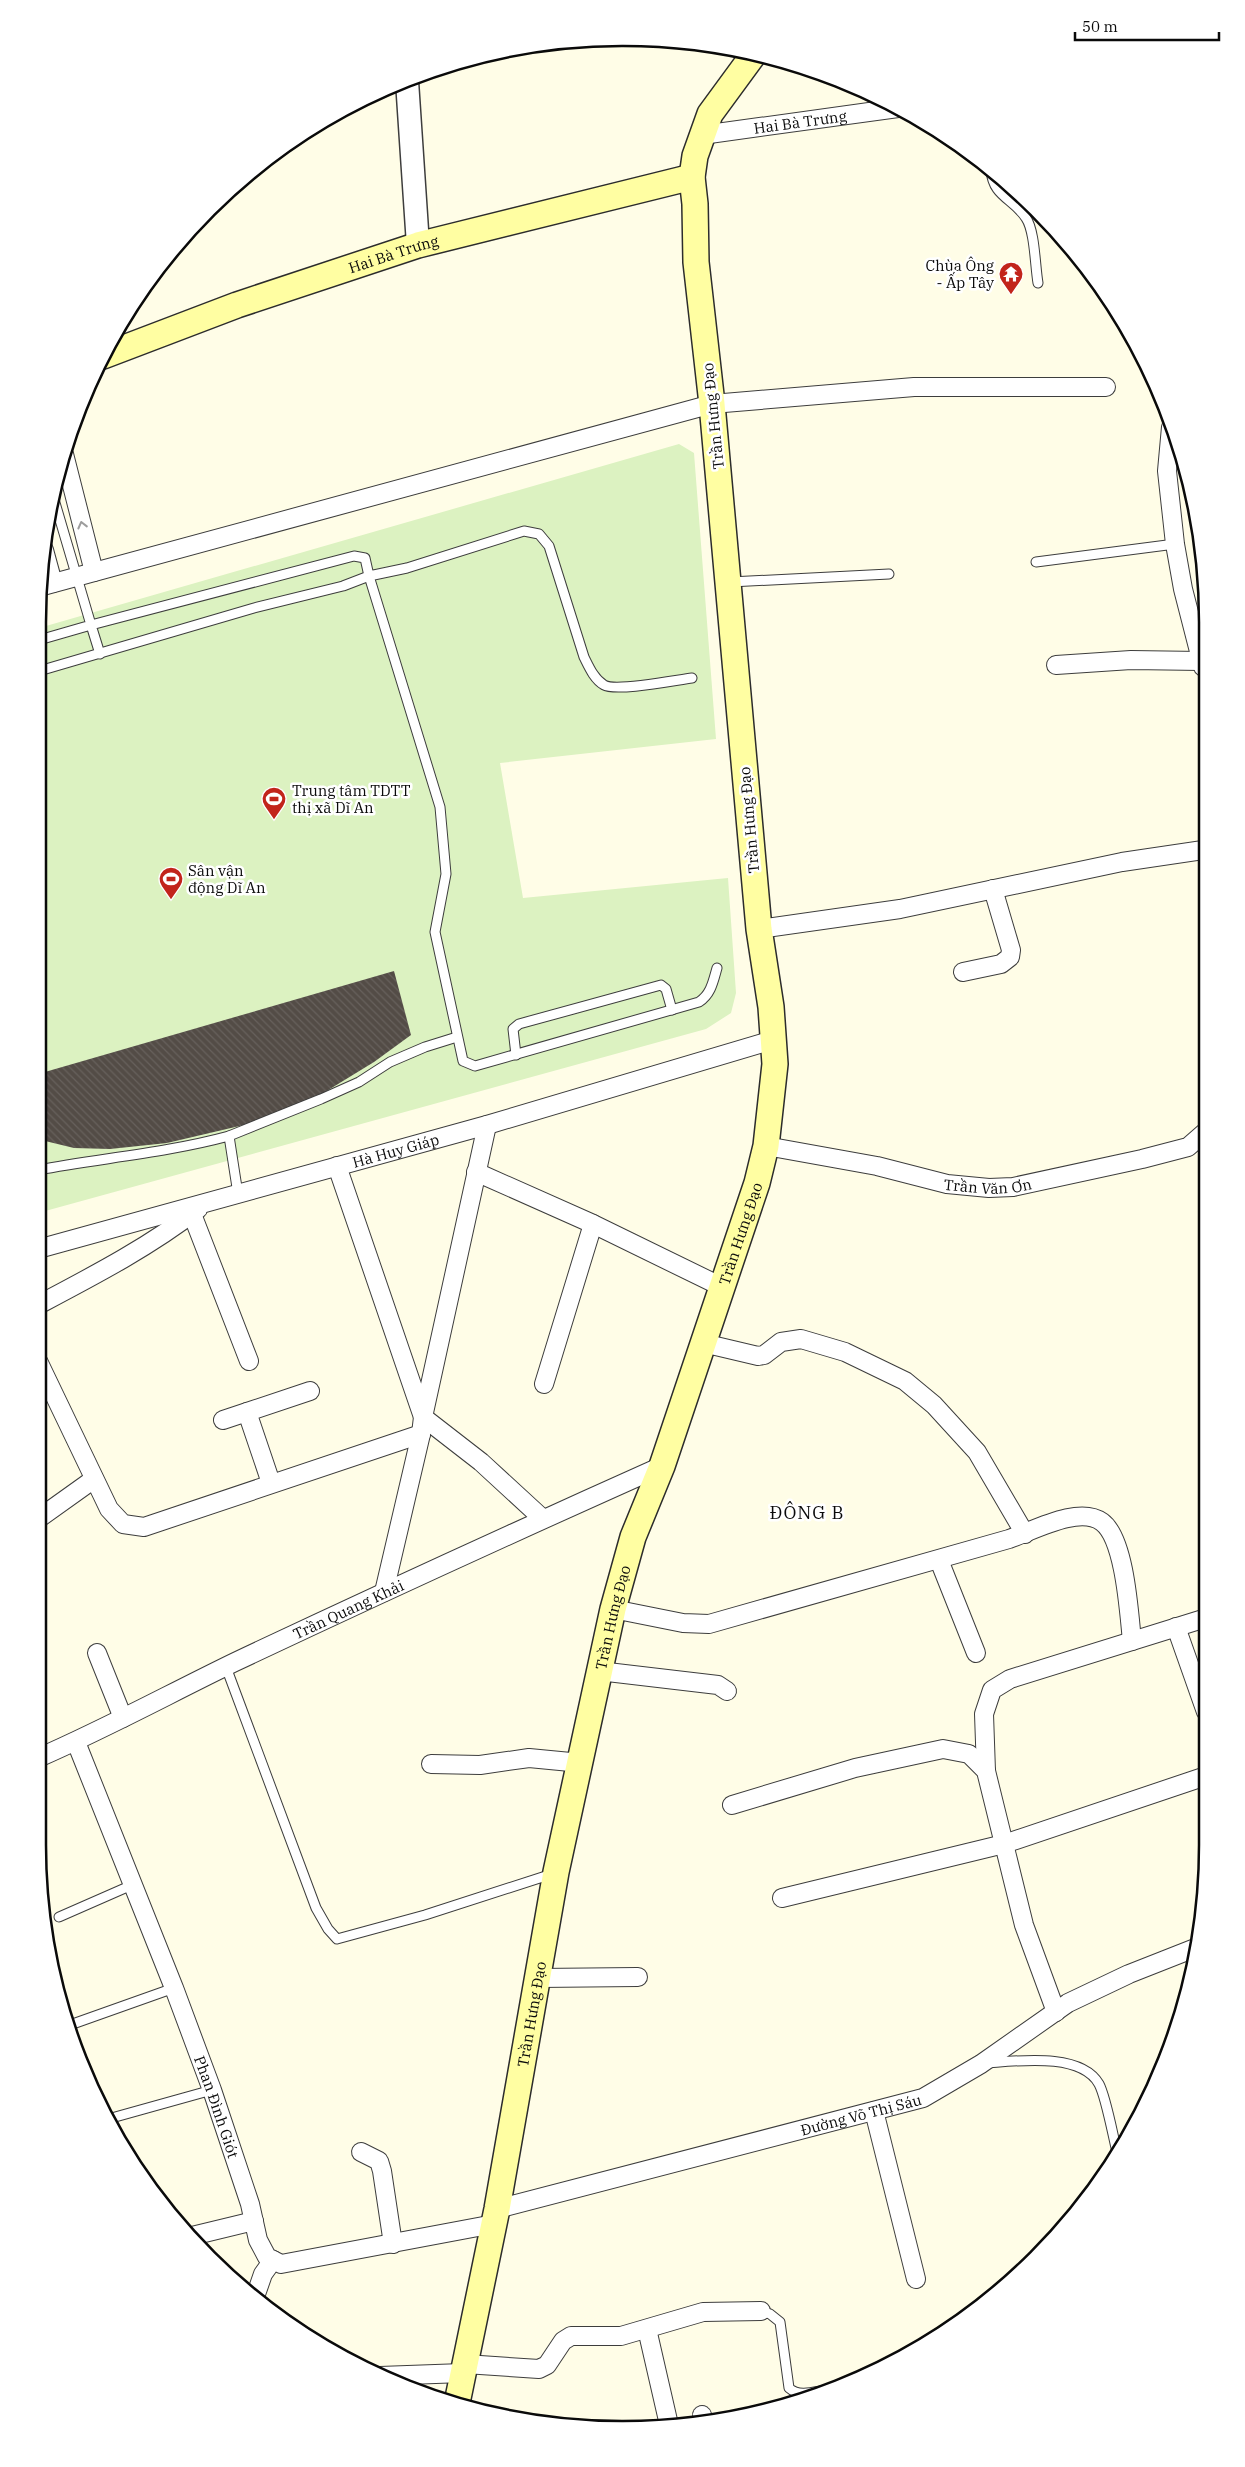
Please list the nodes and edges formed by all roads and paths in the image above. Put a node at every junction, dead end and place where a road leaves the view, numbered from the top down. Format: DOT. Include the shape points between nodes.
graph roads {
  1 [pos="749,60"];
  2 [pos="407,88"];
  3 [pos="885,110"];
  4 [pos="702,135"];
  5 [pos="692,177"];
  6 [pos="991,180"];
  7 [pos="418,245"];
  8 [pos="1038,283"];
  9 [pos="114,352"];
  10 [pos="1106,387"];
  11 [pos="712,404"];
  12 [pos="1170,442"];
  13 [pos="68,468"];
  14 [pos="57,510"];
  15 [pos="1175,544"];
  16 [pos="1036,562"];
  17 [pos="94,572"];
  18 [pos="889,574"];
  19 [pos="369,576"];
  20 [pos="76,577"];
  21 [pos="728,582"];
  22 [pos="47,585"];
  23 [pos="91,625"];
  24 [pos="46,638"];
  25 [pos="1199,652"];
  26 [pos="100,654"];
  27 [pos="1199,664"];
  28 [pos="1056,665"];
  29 [pos="46,669"];
  30 [pos="692,678"];
  31 [pos="1199,851"];
  32 [pos="993,889"];
  33 [pos="759,930"];
  34 [pos="717,968"];
  35 [pos="962,972"];
  36 [pos="672,1010"];
  37 [pos="457,1037"];
  38 [pos="773,1040"];
  39 [pos="516,1055"];
  40 [pos="487,1124"];
  41 [pos="228,1136"];
  42 [pos="1199,1137"];
  43 [pos="766,1146"];
  44 [pos="337,1166"];
  45 [pos="46,1168"];
  46 [pos="476,1172"];
  47 [pos="238,1194"];
  48 [pos="206,1202"];
  49 [pos="192,1214"];
  50 [pos="593,1224"];
  51 [pos="46,1247"];
  52 [pos="722,1287"];
  53 [pos="46,1301"];
  54 [pos="703,1343"];
  55 [pos="249,1360"];
  56 [pos="46,1378"];
  57 [pos="544,1384"];
  58 [pos="310,1391"];
  59 [pos="247,1412"];
  60 [pos="223,1420"];
  61 [pos="422,1425"];
  62 [pos="662,1466"];
  63 [pos="94,1480"];
  64 [pos="271,1484"];
  65 [pos="46,1513"];
  66 [pos="544,1519"];
  67 [pos="1025,1534"];
  68 [pos="939,1560"];
  69 [pos="384,1592"];
  70 [pos="613,1609"];
  71 [pos="1199,1620"];
  72 [pos="1176,1627"];
  73 [pos="1132,1641"];
  74 [pos="97,1653"];
  75 [pos="976,1653"];
  76 [pos="226,1667"];
  77 [pos="599,1671"];
  78 [pos="727,1691"];
  79 [pos="1199,1692"];
  80 [pos="123,1718"];
  81 [pos="76,1742"];
  82 [pos="46,1755"];
  83 [pos="580,1763"];
  84 [pos="431,1764"];
  85 [pos="986,1771"];
  86 [pos="1199,1778"];
  87 [pos="732,1805"];
  88 [pos="1004,1844"];
  89 [pos="556,1872"];
  90 [pos="132,1885"];
  91 [pos="782,1898"];
  92 [pos="59,1918"];
  93 [pos="1189,1951"];
  94 [pos="638,1976"];
  95 [pos="538,1978"];
  96 [pos="174,1988"];
  97 [pos="1056,2012"];
  98 [pos="75,2023"];
  99 [pos="981,2064"];
  100 [pos="212,2090"];
  101 [pos="874,2110"];
  102 [pos="115,2117"];
  103 [pos="1115,2144"];
  104 [pos="361,2152"];
  105 [pos="496,2217"];
  106 [pos="254,2221"];
  107 [pos="199,2234"];
  108 [pos="394,2244"];
  109 [pos="273,2260"];
  110 [pos="916,2279"];
  111 [pos="257,2290"];
  112 [pos="761,2311"];
  113 [pos="647,2329"];
  114 [pos="464,2369"];
  115 [pos="397,2375"];
  116 [pos="798,2393"];
  117 [pos="458,2397"];
  118 [pos="667,2419"];
  1 -- 4 [label="main road, Trần Hưng Đạo" via="710,114"];
  2 -- 7 [label="street"];
  3 -- 4 [label="street, Hai Bà Trưng"];
  4 -- 5 [label="main road, Trần Hưng Đạo"];
  5 -- 7 [label="main road, Hai Bà Trưng"];
  5 -- 11 [label="main road, Trần Hưng Đạo" via="696,262"];
  6 -- 8 [label="lane" via="997,191 1027,219"];
  7 -- 9 [label="main road, Hai Bà Trưng" via="237,305"];
  10 -- 11 [label="street" via="914,387"];
  11 -- 17 [label="street"];
  11 -- 21 [label="main road, Trần Hưng Đạo"];
  12 -- 15 [label="street" via="1167,471"];
  17 -- 13 [label="street, one-way"];
  14 -- 20 [label="lane"];
  15 -- 16 [label="lane"];
  15 -- 25 [label="street"];
  17 -- 20 [label="street"];
  18 -- 21 [label="lane"];
  19 -- 23 [label="lane" via="365,558 354,556"];
  19 -- 26 [label="lane"];
  19 -- 30 [label="lane" via="407,568 524,531 539,534 549,546 584,657 598,680 605,686 619,687"];
  19 -- 37 [label="lane" via="440,806 446,874 435,932"];
  20 -- 22 [label="street"];
  20 -- 23 [label="lane"];
  21 -- 33 [label="main road, Trần Hưng Đạo"];
  23 -- 24 [label="lane"];
  23 -- 26 [label="lane"];
  26 -- 29 [label="lane"];
  27 -- 28 [label="street" via="1131,660"];
  31 -- 32 [label="street" via="1122,862"];
  32 -- 33 [label="street" via="900,909"];
  32 -- 35 [label="street" via="1011,950 1010,957 1002,964"];
  33 -- 38 [label="main road, Trần Hưng Đạo"];
  34 -- 36 [label="lane" via="706,998"];
  36 -- 39 [label="lane"];
  36 -- 39 [label="lane" via="666,989 661,985 519,1024 513,1029"];
  37 -- 39 [label="lane" via="463,1061 469,1065"];
  37 -- 41 [label="lane" via="390,1062 359,1082"];
  38 -- 40 [label="street, Hà Huy Giáp"];
  38 -- 43 [label="main road, Trần Hưng Đạo" via="775,1064"];
  40 -- 44 [label="street, Hà Huy Giáp"];
  40 -- 46 [label="street"];
  41 -- 45 [label="lane" via="186,1148"];
  41 -- 47 [label="lane"];
  42 -- 43 [label="street, Trần Văn Ơn" via="1188,1147 1142,1159 1013,1187 989,1188 947,1184 876,1166"];
  43 -- 52 [label="main road, Trần Hưng Đạo" via="758,1183"];
  44 -- 47 [label="street, Hà Huy Giáp"];
  44 -- 61 [label="street"];
  46 -- 50 [label="street"];
  46 -- 61 [label="street"];
  47 -- 48 [label="street, Hà Huy Giáp"];
  48 -- 49 [label="street, Hà Huy Giáp"];
  48 -- 51 [label="street"];
  49 -- 53 [label="street, Hà Huy Giáp" via="98,1273"];
  49 -- 55 [label="street"];
  50 -- 52 [label="street"];
  50 -- 57 [label="street"];
  52 -- 54 [label="main road, Trần Hưng Đạo"];
  54 -- 62 [label="main road, Trần Hưng Đạo"];
  54 -- 67 [label="street" via="758,1356 781,1342 801,1339 846,1352 905,1381 934,1405 977,1452"];
  56 -- 63 [label="street"];
  58 -- 59 [label="street"];
  59 -- 60 [label="street"];
  59 -- 64 [label="street"];
  61 -- 64 [label="street"];
  61 -- 66 [label="street" via="481,1462"];
  61 -- 69 [label="street"];
  62 -- 66 [label="street, Trần Quang Khải"];
  62 -- 70 [label="main road, Trần Hưng Đạo" via="633,1536"];
  63 -- 64 [label="street" via="108,1509 122,1524 144,1527"];
  63 -- 65 [label="street"];
  66 -- 69 [label="street, Trần Quang Khải"];
  67 -- 68 [label="street"];
  67 -- 73 [label="street" via="1077,1516 1092,1516 1104,1523 1118,1549 1123,1569"];
  68 -- 70 [label="street" via="709,1624 683,1623"];
  68 -- 75 [label="street"];
  69 -- 76 [label="street, Trần Quang Khải"];
  70 -- 77 [label="main road, Trần Hưng Đạo"];
  71 -- 72 [label="street"];
  72 -- 73 [label="street"];
  72 -- 79 [label="street"];
  73 -- 85 [label="street" via="1010,1679 992,1690 984,1714"];
  74 -- 80 [label="street"];
  76 -- 80 [label="street, Trần Quang Khải"];
  76 -- 89 [label="lane" via="316,1908 337,1939 425,1915"];
  77 -- 78 [label="street" via="718,1685"];
  77 -- 83 [label="main road, Trần Hưng Đạo"];
  80 -- 81 [label="street, Trần Quang Khải"];
  81 -- 82 [label="street, Trần Quang Khải"];
  81 -- 90 [label="street, Phan Đình Giót"];
  83 -- 84 [label="street" via="529,1758 480,1765"];
  83 -- 89 [label="main road, Trần Hưng Đạo"];
  85 -- 87 [label="street" via="969,1754 943,1749 855,1768"];
  85 -- 88 [label="street"];
  86 -- 88 [label="street"];
  88 -- 91 [label="street"];
  88 -- 97 [label="street" via="1024,1925"];
  89 -- 95 [label="main road, Trần Hưng Đạo"];
  90 -- 92 [label="lane"];
  90 -- 96 [label="street, Phan Đình Giót"];
  93 -- 97 [label="street, Đường Võ Thị Sáu" via="1129,1974"];
  94 -- 95 [label="street"];
  95 -- 105 [label="main road, Trần Hưng Đạo"];
  96 -- 98 [label="lane"];
  96 -- 100 [label="street, Phan Đình Giót"];
  97 -- 99 [label="street, Đường Võ Thị Sáu"];
  99 -- 101 [label="street, Đường Võ Thị Sáu" via="923,2098"];
  99 -- 103 [label="lane" via="1062,2062 1088,2072 1099,2084"];
  100 -- 102 [label="lane"];
  100 -- 106 [label="street, Phan Đình Giót"];
  101 -- 105 [label="street, Đường Võ Thị Sáu"];
  101 -- 110 [label="street"];
  104 -- 108 [label="street" via="379,2161"];
  105 -- 108 [label="street"];
  105 -- 114 [label="main road, Trần Hưng Đạo"];
  106 -- 107 [label="street"];
  106 -- 109 [label="street, Phan Đình Giót" via="258,2240 267,2257"];
  108 -- 109 [label="street" via="280,2264"];
  109 -- 111 [label="street"];
  112 -- 113 [label="street" via="703,2312"];
  112 -- 116 [label="lane" via="780,2322 789,2388"];
  113 -- 114 [label="street" via="621,2336 571,2336 563,2341 547,2365 539,2369"];
  113 -- 118 [label="street"];
  114 -- 115 [label="street"];
  114 -- 117 [label="main road, Trần Hưng Đạo"];
}
